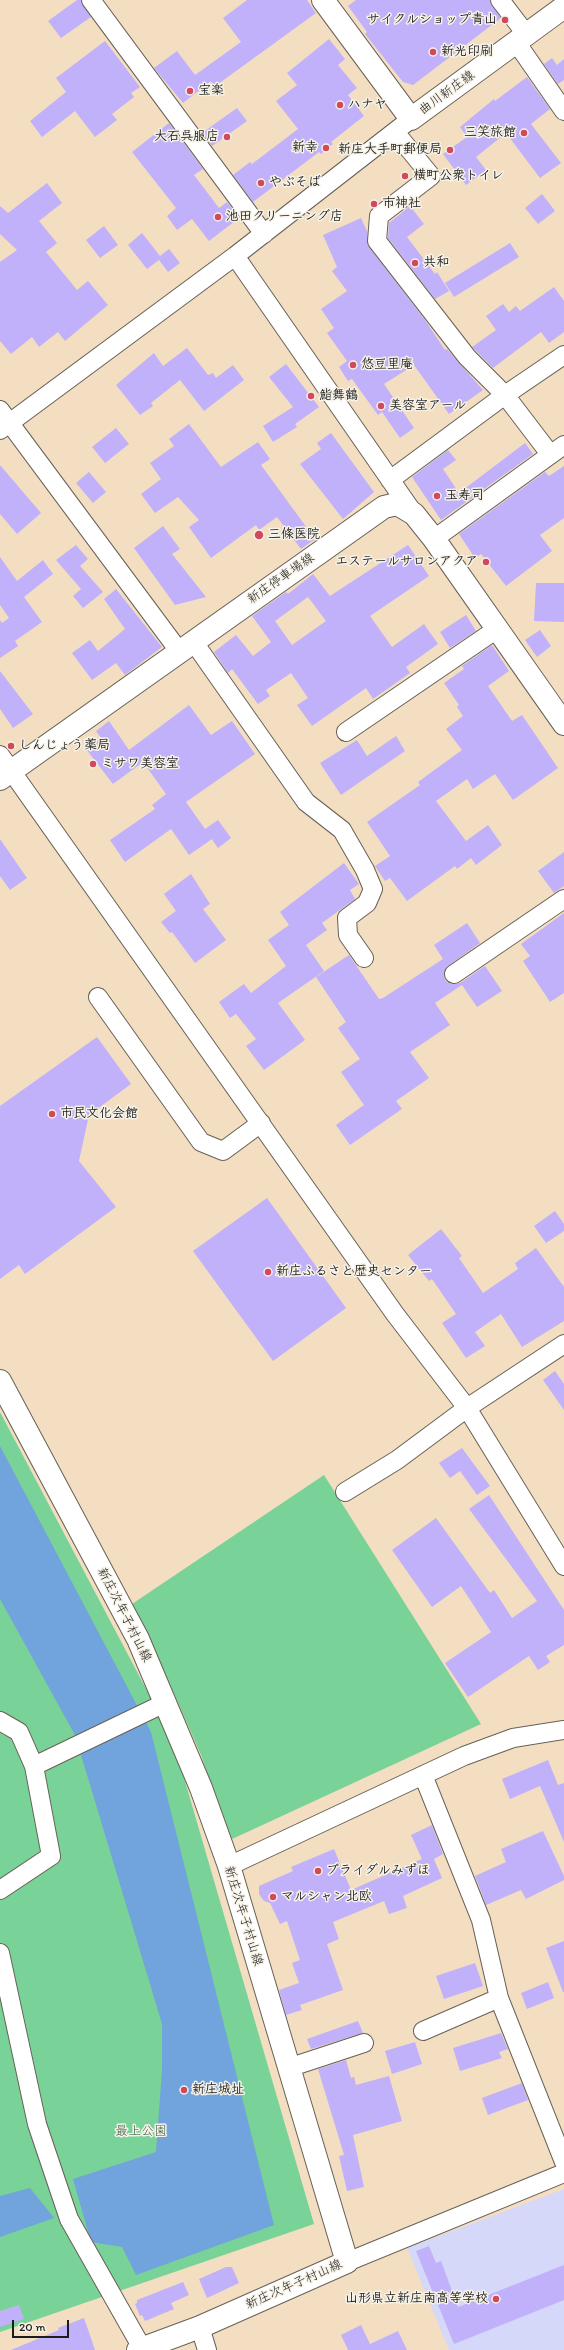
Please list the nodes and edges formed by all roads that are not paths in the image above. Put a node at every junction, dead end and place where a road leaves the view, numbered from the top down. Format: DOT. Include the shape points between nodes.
graph roads {
  1 [pos="91,0"];
  2 [pos="323,0"];
  3 [pos="500,0"];
  4 [pos="564,7"];
  5 [pos="521,38"];
  6 [pos="564,111"];
  7 [pos="403,126"];
  8 [pos="264,234"];
  9 [pos="234,256"];
  10 [pos="564,354"];
  11 [pos="505,395"];
  12 [pos="3,421"];
  13 [pos="557,450"];
  14 [pos="390,480"];
  15 [pos="414,514"];
  16 [pos="434,539"];
  17 [pos="497,629"];
  18 [pos="186,646"];
  19 [pos="564,724"];
  20 [pos="346,732"];
  21 [pos="4,768"];
  22 [pos="564,899"];
  23 [pos="364,958"];
  24 [pos="454,974"];
  25 [pos="98,997"];
  26 [pos="261,1123"];
  27 [pos="564,1344"];
  28 [pos="0,1381"];
  29 [pos="467,1408"];
  30 [pos="345,1492"];
  31 [pos="564,1566"];
  32 [pos="165,1703"];
  33 [pos="0,1721"];
  34 [pos="564,1730"];
  35 [pos="34,1766"];
  36 [pos="423,1775"];
  37 [pos="229,1866"];
  38 [pos="0,1890"];
  39 [pos="0,1953"];
  40 [pos="499,1998"];
  41 [pos="423,2031"];
  42 [pos="364,2044"];
  43 [pos="288,2068"];
  44 [pos="564,2162"];
  45 [pos="564,2173"];
  46 [pos="348,2262"];
  47 [pos="200,2327"];
  48 [pos="140,2349"];
  49 [pos="207,2350"];
  1 -- 8 [label="street"];
  2 -- 7 [label="main road, 曲川新庄線"];
  3 -- 5 [label="street"];
  4 -- 5 [label="main road, 曲川新庄線"];
  5 -- 6 [label="street"];
  5 -- 7 [label="main road, 曲川新庄線"];
  7 -- 8 [label="street"];
  7 -- 11 [label="street" via="431,176 379,216 377,241 467,357"];
  8 -- 9 [label="street"];
  9 -- 12 [label="street"];
  9 -- 14 [label="street"];
  10 -- 11 [label="street"];
  11 -- 13 [label="street"];
  11 -- 14 [label="street"];
  12 -- 18 [label="street"];
  13 -- 16 [label="street"];
  14 -- 15 [label="street"];
  15 -- 16 [label="main road, 新庄停車場線"];
  15 -- 18 [label="main road, 新庄停車場線" via="397,504 384,507"];
  16 -- 17 [label="main road, 新庄停車場線"];
  17 -- 19 [label="main road, 新庄停車場線"];
  17 -- 20 [label="street"];
  18 -- 21 [label="main road, 新庄停車場線"];
  18 -- 23 [label="street" via="306,802 342,830 365,870 373,888 367,903 347,918 348,935"];
  21 -- 26 [label="street"];
  22 -- 24 [label="street"];
  25 -- 26 [label="street" via="201,1142 223,1151"];
  26 -- 29 [label="street" via="395,1314"];
  27 -- 29 [label="street"];
  28 -- 32 [label="main road, 新庄次年子村山線" via="138,1639"];
  29 -- 30 [label="street" via="397,1460"];
  29 -- 31 [label="street"];
  32 -- 35 [label="street"];
  32 -- 37 [label="main road, 新庄次年子村山線" via="201,1788"];
  33 -- 35 [label="street" via="19,1732"];
  34 -- 36 [label="street" via="536,1733 490,1745"];
  35 -- 38 [label="street" via="51,1856"];
  36 -- 37 [label="street"];
  36 -- 40 [label="street" via="481,1920"];
  37 -- 43 [label="main road, 新庄次年子村山線"];
  39 -- 48 [label="street" via="37,2124 69,2219"];
  40 -- 41 [label="street"];
  40 -- 44 [label="street"];
  42 -- 43 [label="street"];
  43 -- 46 [label="main road, 新庄次年子村山線"];
  45 -- 46 [label="street"];
  46 -- 47 [label="main road, 新庄次年子村山線"];
  47 -- 48 [label="main road, 新庄次年子村山線"];
  47 -- 49 [label="street"];
}
